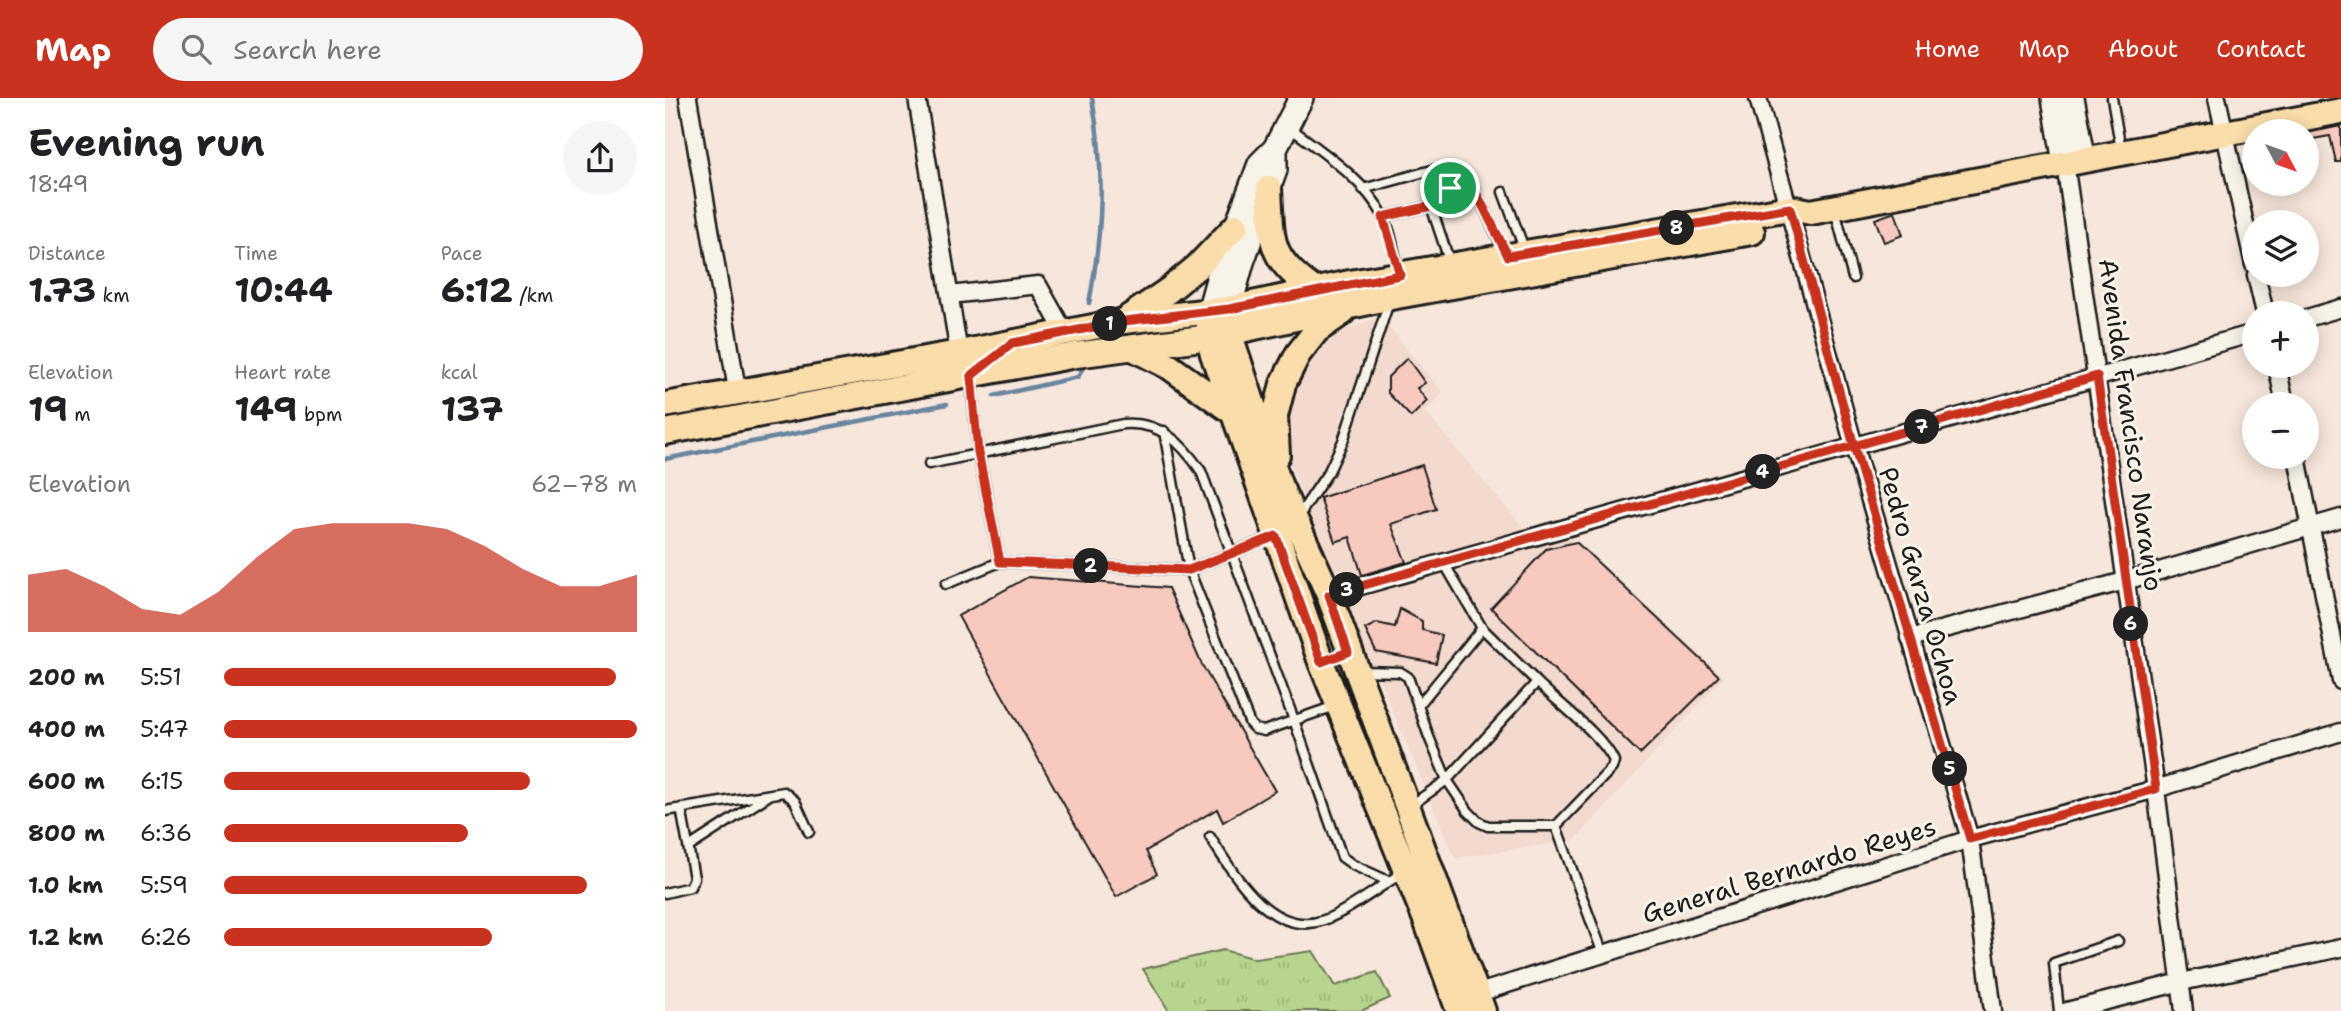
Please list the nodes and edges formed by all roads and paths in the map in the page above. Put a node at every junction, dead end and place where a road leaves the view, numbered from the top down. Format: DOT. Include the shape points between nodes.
graph roads {
  1 [pos="688,98"];
  2 [pos="917,98"];
  3 [pos="1301,98"];
  4 [pos="1758,98"];
  5 [pos="2054,98"];
  6 [pos="2072,98"];
  7 [pos="2112,98"];
  8 [pos="2217,98"];
  9 [pos="2341,111"];
  10 [pos="1286,125"];
  11 [pos="2224,135"];
  12 [pos="1275,149"];
  13 [pos="2121,153"];
  14 [pos="2074,162"];
  15 [pos="1269,188"];
  16 [pos="1450,188"];
  17 [pos="1363,189"];
  18 [pos="1503,192"];
  19 [pos="1431,206"];
  20 [pos="1808,213"];
  21 [pos="2242,213"];
  22 [pos="1383,217"];
  23 [pos="1237,226"];
  24 [pos="1517,255"];
  25 [pos="1451,265"];
  26 [pos="1853,278"];
  27 [pos="1395,286"];
  28 [pos="1317,292"];
  29 [pos="950,295"];
  30 [pos="1351,306"];
  31 [pos="2341,308"];
  32 [pos="2319,314"];
  33 [pos="1124,321"];
  34 [pos="1219,322"];
  35 [pos="1065,333"];
  36 [pos="2242,336"];
  37 [pos="1013,343"];
  38 [pos="1132,348"];
  39 [pos="959,353"];
  40 [pos="932,356"];
  41 [pos="971,376"];
  42 [pos="2097,376"];
  43 [pos="737,390"];
  44 [pos="665,405"];
  45 [pos="785,409"];
  46 [pos="1234,413"];
  47 [pos="709,423"];
  48 [pos="1164,431"];
  49 [pos="665,432"];
  50 [pos="1854,446"];
  51 [pos="978,452"];
  52 [pos="929,464"];
  53 [pos="2300,469"];
  54 [pos="1279,484"];
  55 [pos="2341,518"];
  56 [pos="1296,521"];
  57 [pos="2312,527"];
  58 [pos="1276,536"];
  59 [pos="1232,553"];
  60 [pos="1000,562"];
  61 [pos="1444,563"];
  62 [pos="1189,570"];
  63 [pos="2125,581"];
  64 [pos="946,584"];
  65 [pos="1329,595"];
  66 [pos="1482,628"];
  67 [pos="1910,638"];
  68 [pos="1352,661"];
  69 [pos="1321,662"];
  70 [pos="2341,681"];
  71 [pos="1537,682"];
  72 [pos="1338,705"];
  73 [pos="1419,706"];
  74 [pos="1294,720"];
  75 [pos="2341,732"];
  76 [pos="1447,780"];
  77 [pos="2156,789"];
  78 [pos="773,793"];
  79 [pos="681,808"];
  80 [pos="1407,808"];
  81 [pos="665,811"];
  82 [pos="1556,826"];
  83 [pos="809,832"];
  84 [pos="1210,837"];
  85 [pos="1970,839"];
  86 [pos="689,847"];
  87 [pos="1397,876"];
  88 [pos="665,892"];
  89 [pos="2118,941"];
  90 [pos="2341,948"];
  91 [pos="1603,954"];
  92 [pos="2181,982"];
  93 [pos="1469,1004"];
  94 [pos="1993,1011"];
  95 [pos="2059,1011"];
  96 [pos="2067,1011"];
  97 [pos="2184,1011"];
  1 -- 43 [label="street"];
  2 -- 29 [label="street"];
  3 -- 10 [label="main road"];
  4 -- 20 [label="street, Pedro Garza Ochoa"];
  5 -- 14 [label="main road, Avenida Francisco Naranjo"];
  6 -- 14 [label="main road, Avenida Francisco Naranjo"];
  7 -- 13 [label="lane"];
  8 -- 11 [label="street"];
  9 -- 11 [label="main road"];
  10 -- 12 [label="main road"];
  10 -- 17 [label="lane"];
  11 -- 13 [label="main road"];
  11 -- 21 [label="street"];
  12 -- 15 [label="main road"];
  12 -- 23 [label="main road" via="1260,164"];
  13 -- 14 [label="main road"];
  14 -- 20 [label="main road"];
  14 -- 42 [label="street, Avenida Francisco Naranjo"];
  15 -- 28 [label="main road" via="1271,230 1281,262"];
  15 -- 34 [label="main road"];
  16 -- 17 [label="lane" via="1444,177 1432,170"];
  16 -- 19 [label="lane" via="1438,194"];
  16 -- 24 [label="lane" via="1463,185 1476,192"];
  17 -- 22 [label="lane"];
  18 -- 24 [label="lane"];
  19 -- 22 [label="lane"];
  19 -- 25 [label="lane"];
  20 -- 24 [label="main road"];
  20 -- 26 [label="lane"];
  20 -- 27 [label="main road"];
  20 -- 50 [label="street, Pedro Garza Ochoa"];
  22 -- 27 [label="lane"];
  23 -- 33 [label="main road" via="1197,267"];
  23 -- 34 [label="main road"];
  24 -- 25 [label="main road"];
  25 -- 27 [label="main road"];
  27 -- 28 [label="main road"];
  27 -- 30 [label="main road"];
  27 -- 56 [label="lane" via="1343,441"];
  28 -- 34 [label="main road"];
  29 -- 35 [label="street" via="1038,285"];
  29 -- 39 [label="street"];
  30 -- 34 [label="main road"];
  30 -- 54 [label="main road" via="1316,331 1283,384 1275,416"];
  31 -- 32 [label="street"];
  33 -- 34 [label="main road"];
  33 -- 35 [label="main road"];
  34 -- 38 [label="main road"];
  34 -- 46 [label="main road"];
  34 -- 54 [label="main road"];
  35 -- 37 [label="main road"];
  36 -- 42 [label="street"];
  37 -- 39 [label="main road"];
  37 -- 41 [label="main road"];
  38 -- 41 [label="main road"];
  38 -- 46 [label="main road" via="1170,367"];
  39 -- 40 [label="main road"];
  40 -- 41 [label="main road"];
  40 -- 43 [label="main road"];
  41 -- 45 [label="main road"];
  41 -- 51 [label="lane"];
  42 -- 50 [label="street"];
  42 -- 63 [label="street, Avenida Francisco Naranjo"];
  43 -- 44 [label="main road"];
  43 -- 45 [label="main road"];
  43 -- 47 [label="main road"];
  45 -- 47 [label="main road"];
  46 -- 58 [label="main road"];
  47 -- 49 [label="main road"];
  48 -- 51 [label="lane" via="1140,423 1123,424"];
  48 -- 59 [label="lane" via="1201,471"];
  48 -- 62 [label="lane"];
  50 -- 61 [label="street"];
  50 -- 67 [label="street, Pedro Garza Ochoa"];
  51 -- 52 [label="lane"];
  51 -- 60 [label="lane"];
  53 -- 57 [label="street"];
  54 -- 56 [label="main road"];
  55 -- 57 [label="street"];
  56 -- 65 [label="main road"];
  57 -- 63 [label="street"];
  57 -- 70 [label="street"];
  58 -- 59 [label="lane"];
  58 -- 69 [label="main road"];
  59 -- 62 [label="lane"];
  59 -- 74 [label="lane"];
  60 -- 62 [label="lane"];
  60 -- 64 [label="lane"];
  61 -- 65 [label="street"];
  61 -- 66 [label="lane"];
  62 -- 74 [label="lane" via="1250,724 1264,731"];
  63 -- 67 [label="street"];
  63 -- 77 [label="street, Avenida Francisco Naranjo"];
  65 -- 68 [label="main road"];
  66 -- 71 [label="lane"];
  66 -- 73 [label="lane"];
  67 -- 85 [label="street, Pedro Garza Ochoa"];
  68 -- 69 [label="main road"];
  68 -- 73 [label="lane" via="1404,674"];
  68 -- 80 [label="main road"];
  69 -- 72 [label="main road"];
  71 -- 76 [label="lane"];
  71 -- 82 [label="lane" via="1614,761"];
  72 -- 74 [label="lane"];
  72 -- 87 [label="main road"];
  73 -- 76 [label="lane"];
  74 -- 87 [label="lane" via="1342,857 1353,865"];
  75 -- 77 [label="street, General Bernardo Reyes"];
  76 -- 80 [label="lane"];
  76 -- 82 [label="lane" via="1484,825"];
  77 -- 85 [label="street, General Bernardo Reyes"];
  77 -- 92 [label="street, Avenida Francisco Naranjo"];
  78 -- 79 [label="lane"];
  78 -- 83 [label="lane" via="791,797"];
  78 -- 86 [label="lane"];
  79 -- 81 [label="lane"];
  79 -- 86 [label="lane"];
  80 -- 93 [label="main road"];
  82 -- 91 [label="lane"];
  84 -- 87 [label="lane" via="1240,884 1288,920 1325,920"];
  85 -- 91 [label="street, General Bernardo Reyes"];
  85 -- 94 [label="street, Pedro Garza Ochoa"];
  86 -- 88 [label="lane" via="693,883"];
  87 -- 93 [label="main road"];
  89 -- 95 [label="lane" via="2054,963"];
  90 -- 92 [label="street"];
  91 -- 93 [label="street, General Bernardo Reyes"];
  92 -- 96 [label="street"];
  92 -- 97 [label="street, Avenida Francisco Naranjo"];
}
